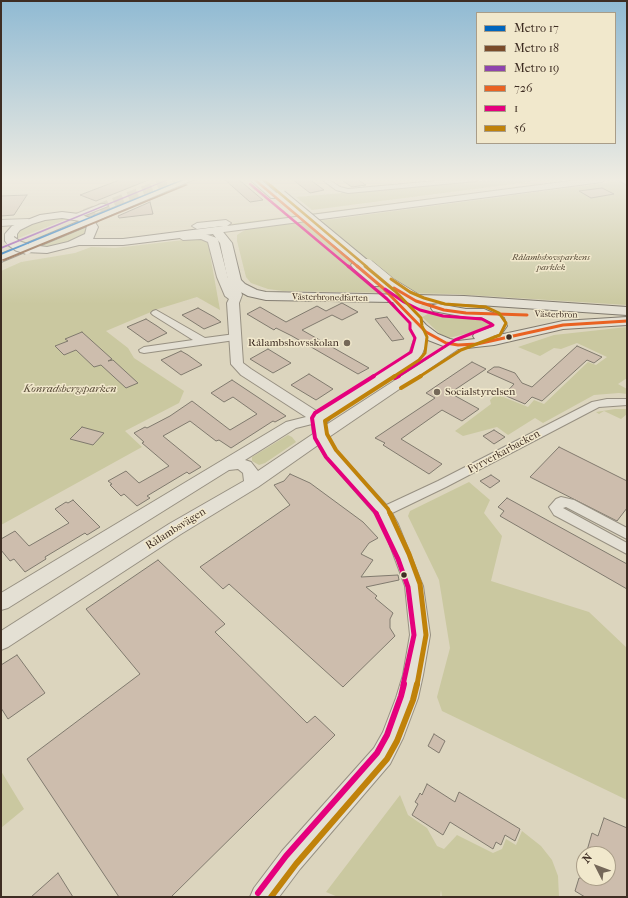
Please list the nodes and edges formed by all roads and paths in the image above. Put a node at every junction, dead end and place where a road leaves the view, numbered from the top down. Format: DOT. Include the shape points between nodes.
graph roads {
  1 [pos="32,221"];
  2 [pos="77,221"];
  3 [pos="86,221"];
  4 [pos="259,221"];
  5 [pos="285,221"];
  6 [pos="306,221"];
  7 [pos="309,221"];
  8 [pos="28,222"];
  9 [pos="83,222"];
  10 [pos="1,224"];
  11 [pos="198,229"];
  12 [pos="216,230"];
  13 [pos="7,236"];
  14 [pos="143,240"];
  15 [pos="79,242"];
  16 [pos="1,248"];
  17 [pos="32,250"];
  18 [pos="224,257"];
  19 [pos="1,258"];
  20 [pos="1,266"];
  21 [pos="227,277"];
  22 [pos="627,310"];
  23 [pos="156,313"];
  24 [pos="466,313"];
  25 [pos="484,313"];
  26 [pos="627,315"];
  27 [pos="415,319"];
  28 [pos="627,321"];
  29 [pos="235,337"];
  30 [pos="202,341"];
  31 [pos="458,345"];
  32 [pos="144,350"];
  33 [pos="627,402"];
  34 [pos="349,416"];
  35 [pos="318,418"];
  36 [pos="321,436"];
  37 [pos="226,465"];
  38 [pos="252,483"];
  39 [pos="383,512"];
  40 [pos="627,534"];
  41 [pos="627,549"];
  42 [pos="1,602"];
  43 [pos="1,640"];
  44 [pos="263,897"];
  1 -- 8 [label="main road"];
  2 -- 9 [label="main road"];
  3 -- 9 [label="street"];
  4 -- 11 [label="street"];
  5 -- 12 [label="street"];
  6 -- 27 [label="main road"];
  7 -- 24 [label="main road, bridge" via="390,286 416,302"];
  8 -- 10 [label="street"];
  8 -- 13 [label="main road"];
  9 -- 11 [label="main road" via="109,235"];
  9 -- 15 [label="main road" via="89,236"];
  9 -- 16 [label="main road"];
  9 -- 19 [label="main road"];
  11 -- 12 [label="main road"];
  11 -- 14 [label="main road"];
  12 -- 18 [label="main road" via="226,243"];
  13 -- 17 [label="main road, bridge" via="16,246"];
  14 -- 15 [label="main road"];
  14 -- 18 [label="street" via="206,237 213,240"];
  15 -- 17 [label="main road" via="61,248"];
  17 -- 20 [label="main road"];
  18 -- 21 [label="main road"];
  21 -- 22 [label="main road, Västerbronedfarten" via="253,293 270,296 464,300"];
  21 -- 29 [label="street" via="233,302"];
  23 -- 30 [label="street"];
  24 -- 25 [label="main road, Västerbron"];
  24 -- 27 [label="main road" via="425,311 416,314"];
  25 -- 26 [label="main road, Västerbron"];
  25 -- 31 [label="main road" via="499,321 500,328"];
  27 -- 31 [label="main road" via="433,337"];
  27 -- 35 [label="street, Rålambsvägen" via="421,337 415,356"];
  28 -- 31 [label="main road, Västerbron" via="563,325 494,341"];
  29 -- 30 [label="street"];
  29 -- 35 [label="street" via="236,359 241,368"];
  30 -- 32 [label="street"];
  31 -- 34 [label="street, Rålambsvägen"];
  33 -- 39 [label="street, Fyrverkarbacken" via="596,404"];
  34 -- 35 [label="street, Rålambsvägen" via="340,419"];
  34 -- 36 [label="street, Rålambsvägen"];
  35 -- 36 [label="street"];
  35 -- 37 [label="street, Rålambsvägen" via="291,425"];
  36 -- 38 [label="street, Rålambsvägen"];
  36 -- 39 [label="street" via="331,454"];
  37 -- 38 [label="street" via="246,466 251,472"];
  37 -- 42 [label="street, Rålambsvägen"];
  38 -- 43 [label="street, Rålambsvägen"];
  39 -- 44 [label="street" via="404,557 414,586 418,610 420,635 400,721 382,756 291,860"];
  40 -- 41 [label="street" via="569,503 561,502 556,507 560,512"];
}
